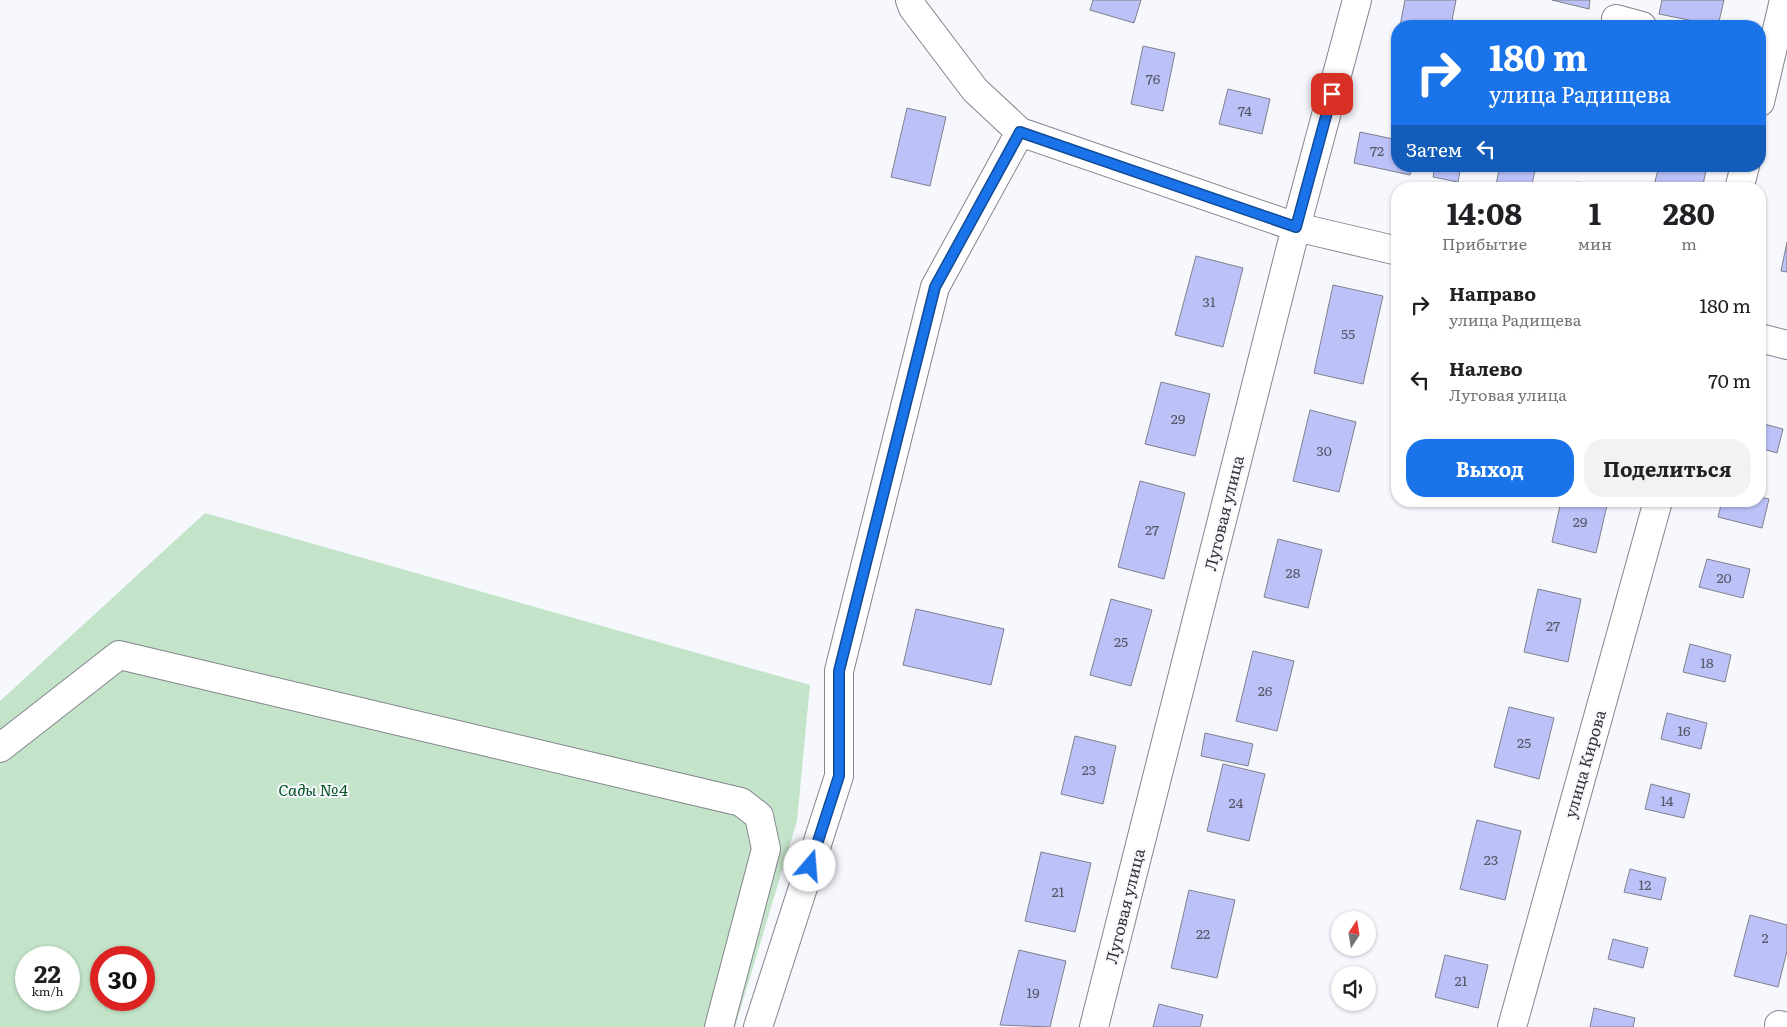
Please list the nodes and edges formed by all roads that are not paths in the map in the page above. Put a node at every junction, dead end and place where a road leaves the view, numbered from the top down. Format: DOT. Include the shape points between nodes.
graph roads {
  1 [pos="1357,0"];
  2 [pos="1784,0"];
  3 [pos="908,3"];
  4 [pos="1616,19"];
  5 [pos="1620,20"];
  6 [pos="1766,56"];
  7 [pos="1020,132"];
  8 [pos="1296,227"];
  9 [pos="1391,249"];
  10 [pos="1766,340"];
  11 [pos="1787,345"];
  12 [pos="1656,507"];
  13 [pos="0,748"];
  14 [pos="720,1027"];
  15 [pos="758,1027"];
  16 [pos="1094,1027"];
  17 [pos="1512,1027"];
  1 -- 8 [label="street, Луговая улица"];
  2 -- 6 [label="street"];
  3 -- 7 [label="street" via="975,90"];
  4 -- 5 [label="street"];
  7 -- 8 [label="street"];
  7 -- 15 [label="street" via="935,287 839,671 839,776"];
  8 -- 9 [label="street"];
  8 -- 16 [label="street, Луговая улица"];
  10 -- 11 [label="street"];
  12 -- 17 [label="street, улица Кирова"];
  13 -- 14 [label="street" via="119,655 741,802 759,816 766,849"];
}
